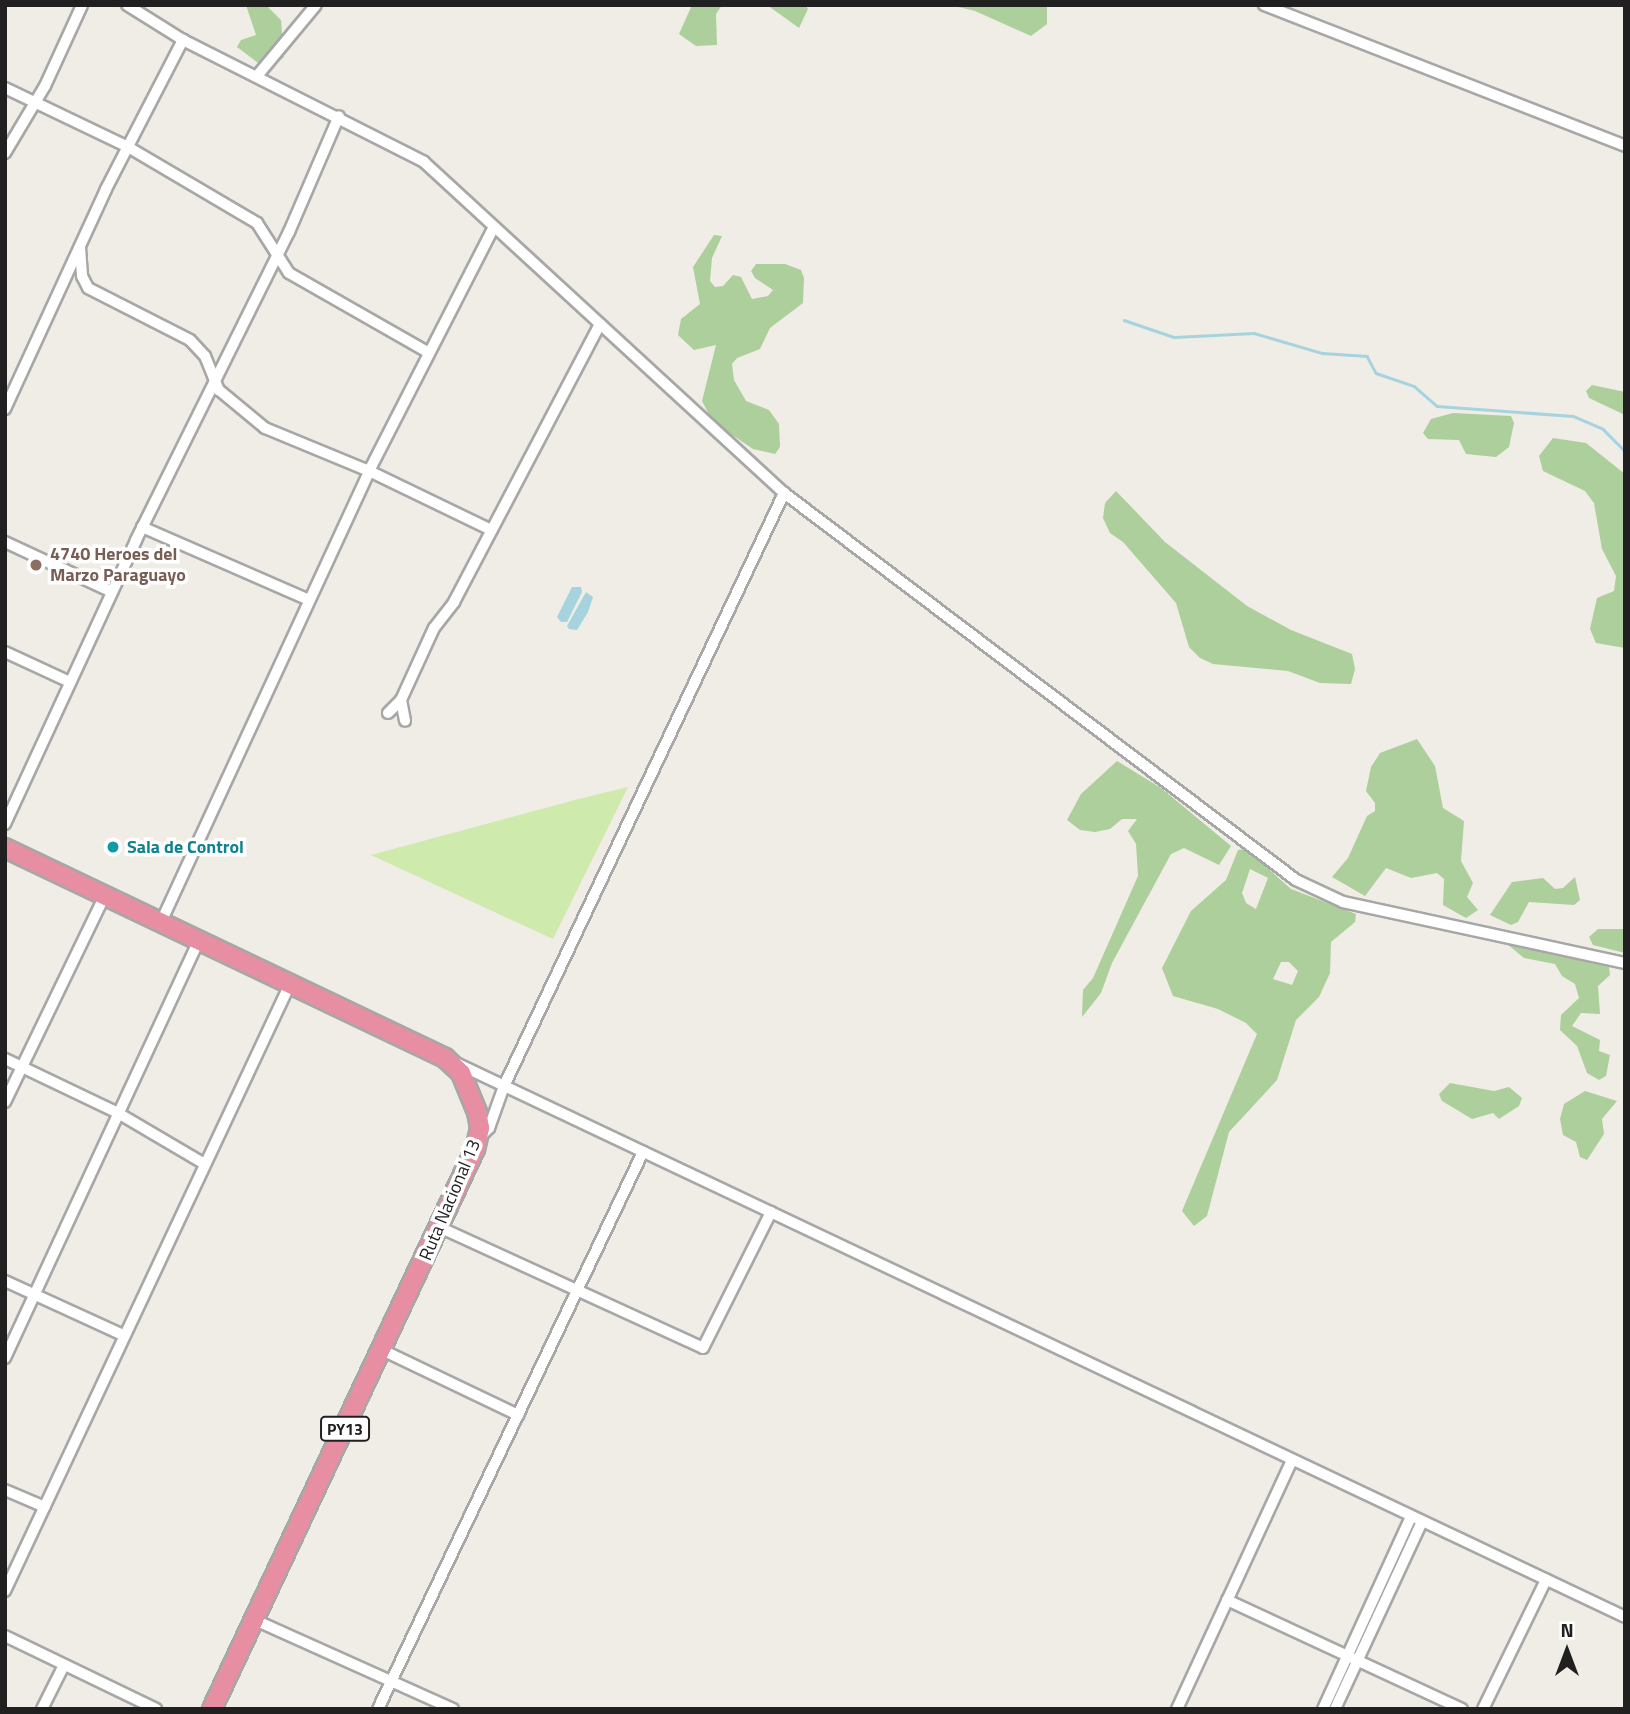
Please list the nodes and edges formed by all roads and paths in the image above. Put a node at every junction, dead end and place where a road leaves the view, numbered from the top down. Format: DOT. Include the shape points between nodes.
graph roads {
  1 [pos="82,5"];
  2 [pos="127,5"];
  3 [pos="316,5"];
  4 [pos="1264,5"];
  5 [pos="141,9"];
  6 [pos="183,40"];
  7 [pos="257,76"];
  8 [pos="5,88"];
  9 [pos="33,99"];
  10 [pos="339,116"];
  11 [pos="1625,146"];
  12 [pos="128,147"];
  13 [pos="5,153"];
  14 [pos="494,226"];
  15 [pos="80,247"];
  16 [pos="276,252"];
  17 [pos="600,324"];
  18 [pos="429,353"];
  19 [pos="215,377"];
  20 [pos="5,409"];
  21 [pos="369,471"];
  22 [pos="784,493"];
  23 [pos="142,527"];
  24 [pos="491,530"];
  25 [pos="5,542"];
  26 [pos="112,592"];
  27 [pos="309,600"];
  28 [pos="5,652"];
  29 [pos="70,682"];
  30 [pos="401,700"];
  31 [pos="388,713"];
  32 [pos="405,721"];
  33 [pos="5,824"];
  34 [pos="5,848"];
  35 [pos="105,895"];
  36 [pos="161,922"];
  37 [pos="199,940"];
  38 [pos="1625,963"];
  39 [pos="290,984"];
  40 [pos="445,1058"];
  41 [pos="5,1059"];
  42 [pos="23,1066"];
  43 [pos="504,1086"];
  44 [pos="5,1102"];
  45 [pos="118,1113"];
  46 [pos="478,1139"];
  47 [pos="643,1152"];
  48 [pos="203,1163"];
  49 [pos="771,1212"];
  50 [pos="439,1227"];
  51 [pos="5,1281"];
  52 [pos="579,1289"];
  53 [pos="35,1294"];
  54 [pos="123,1335"];
  55 [pos="382,1350"];
  56 [pos="5,1358"];
  57 [pos="518,1415"];
  58 [pos="1291,1462"];
  59 [pos="5,1490"];
  60 [pos="44,1507"];
  61 [pos="1411,1517"];
  62 [pos="1422,1522"];
  63 [pos="1546,1580"];
  64 [pos="5,1591"];
  65 [pos="1227,1600"];
  66 [pos="1625,1617"];
  67 [pos="254,1620"];
  68 [pos="5,1636"];
  69 [pos="1353,1658"];
  70 [pos="63,1667"];
  71 [pos="390,1681"];
  72 [pos="42,1709"];
  73 [pos="156,1709"];
  74 [pos="212,1709"];
  75 [pos="378,1709"];
  76 [pos="453,1709"];
  77 [pos="1177,1709"];
  78 [pos="1323,1709"];
  79 [pos="1335,1709"];
  80 [pos="1462,1709"];
  81 [pos="1483,1709"];
  1 -- 9 [label="street" via="45,86"];
  2 -- 5 [label="street"];
  3 -- 7 [label="street"];
  4 -- 11 [label="street"];
  5 -- 6 [label="street"];
  6 -- 7 [label="street"];
  6 -- 12 [label="street"];
  7 -- 10 [label="street"];
  8 -- 9 [label="street"];
  9 -- 12 [label="street"];
  9 -- 13 [label="street"];
  10 -- 14 [label="street" via="425,162"];
  10 -- 16 [label="street"];
  12 -- 15 [label="street"];
  12 -- 16 [label="street" via="257,223"];
  14 -- 17 [label="street"];
  14 -- 18 [label="street"];
  15 -- 19 [label="street" via="82,276 88,288 190,340"];
  15 -- 20 [label="street"];
  16 -- 18 [label="street" via="289,273 302,282"];
  16 -- 19 [label="street"];
  17 -- 22 [label="street"];
  17 -- 24 [label="street"];
  18 -- 21 [label="street"];
  19 -- 21 [label="street" via="219,390 265,428"];
  19 -- 23 [label="street"];
  21 -- 24 [label="street"];
  21 -- 27 [label="street"];
  22 -- 38 [label="street" via="1296,880 1343,902"];
  22 -- 43 [label="street"];
  23 -- 26 [label="street"];
  23 -- 27 [label="street"];
  24 -- 30 [label="street" via="454,602 434,628"];
  25 -- 26 [label="street"];
  26 -- 29 [label="street"];
  27 -- 36 [label="street"];
  28 -- 29 [label="street"];
  29 -- 33 [label="street"];
  30 -- 31 [label="street"];
  30 -- 32 [label="street"];
  34 -- 35 [label="highway, Ruta Nacional 13"];
  35 -- 36 [label="highway, Ruta Nacional 13"];
  35 -- 42 [label="street"];
  36 -- 37 [label="highway, Ruta Nacional 13"];
  37 -- 39 [label="highway, Ruta Nacional 13"];
  37 -- 45 [label="street"];
  39 -- 40 [label="highway, Ruta Nacional 13"];
  39 -- 48 [label="street"];
  40 -- 43 [label="street"];
  40 -- 46 [label="highway, Ruta Nacional 13" via="469,1091 480,1128"];
  41 -- 42 [label="street"];
  42 -- 44 [label="street"];
  42 -- 45 [label="street"];
  43 -- 46 [label="street" via="489,1128"];
  43 -- 47 [label="street"];
  45 -- 48 [label="street"];
  45 -- 53 [label="street"];
  46 -- 50 [label="highway, Ruta Nacional 13 / PY13"];
  47 -- 49 [label="street"];
  47 -- 52 [label="street"];
  48 -- 54 [label="street"];
  49 -- 52 [label="street" via="704,1348"];
  49 -- 58 [label="street"];
  50 -- 52 [label="street"];
  50 -- 55 [label="highway, Ruta Nacional 13 / PY13"];
  51 -- 53 [label="street"];
  52 -- 57 [label="street"];
  53 -- 54 [label="street"];
  53 -- 56 [label="street"];
  54 -- 60 [label="street"];
  55 -- 57 [label="street"];
  55 -- 67 [label="highway, Ruta Nacional 13 / PY13"];
  57 -- 71 [label="street"];
  58 -- 61 [label="street"];
  58 -- 65 [label="street"];
  59 -- 60 [label="street"];
  60 -- 64 [label="street"];
  61 -- 62 [label="street"];
  61 -- 69 [label="street"];
  62 -- 63 [label="street"];
  62 -- 69 [label="street"];
  63 -- 66 [label="street"];
  63 -- 81 [label="street"];
  65 -- 69 [label="street"];
  65 -- 77 [label="street"];
  67 -- 71 [label="street"];
  67 -- 74 [label="highway, Ruta Nacional 13 / PY13"];
  68 -- 70 [label="street"];
  69 -- 78 [label="street"];
  69 -- 79 [label="street"];
  69 -- 80 [label="street"];
  70 -- 72 [label="street"];
  70 -- 73 [label="street"];
  71 -- 75 [label="street"];
  71 -- 76 [label="street"];
}
